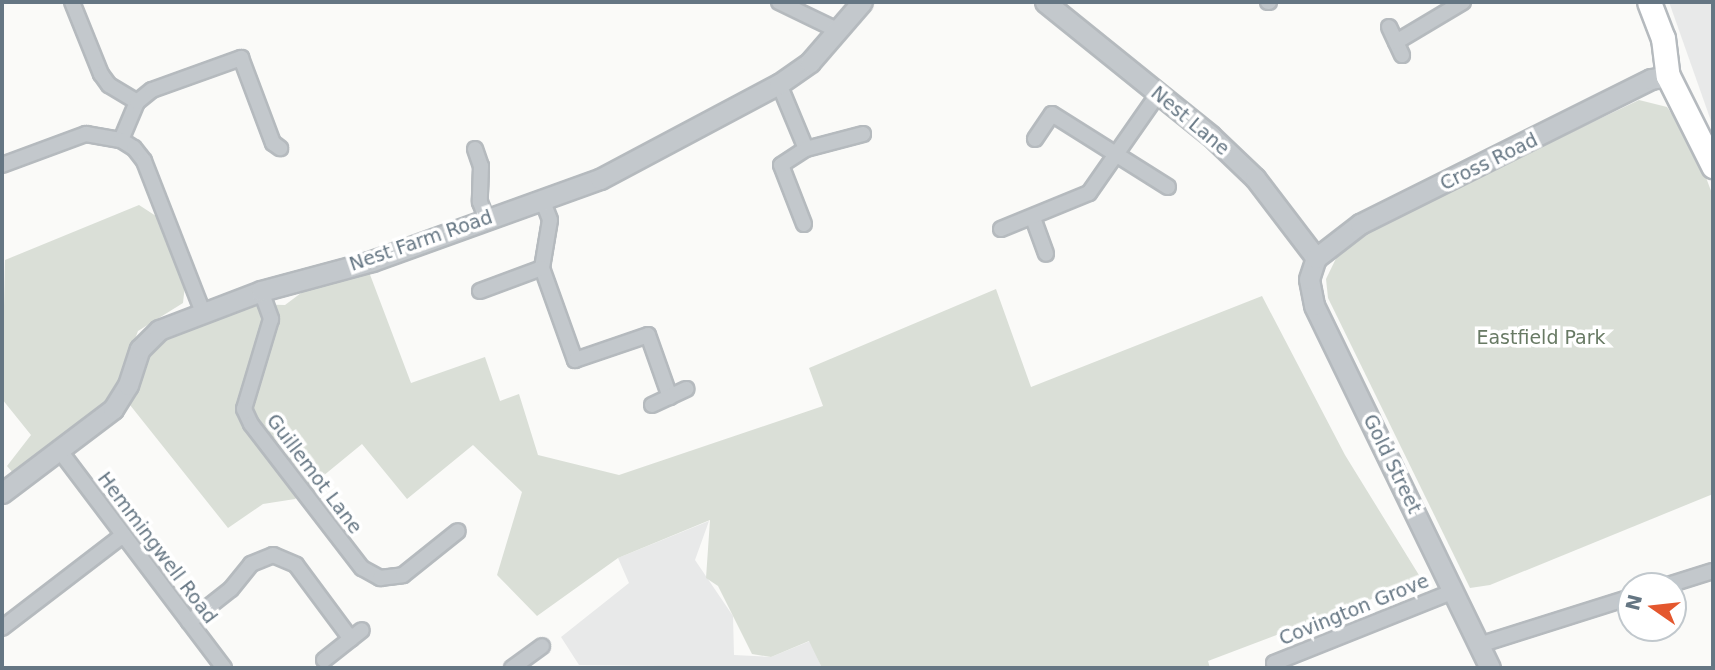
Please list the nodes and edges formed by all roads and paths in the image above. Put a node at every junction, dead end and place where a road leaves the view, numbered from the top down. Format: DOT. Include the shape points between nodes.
graph roads {
  1 [pos="72,2"];
  2 [pos="779,2"];
  3 [pos="862,2"];
  4 [pos="1045,2"];
  5 [pos="1463,2"];
  6 [pos="1649,2"];
  7 [pos="1389,27"];
  8 [pos="839,31"];
  9 [pos="1668,76"];
  10 [pos="779,84"];
  11 [pos="1158,94"];
  12 [pos="137,102"];
  13 [pos="863,134"];
  14 [pos="121,139"];
  15 [pos="1035,139"];
  16 [pos="279,148"];
  17 [pos="475,149"];
  18 [pos="806,149"];
  19 [pos="1120,154"];
  20 [pos="2,165"];
  21 [pos="1713,166"];
  22 [pos="1168,187"];
  23 [pos="542,199"];
  24 [pos="486,218"];
  25 [pos="1033,218"];
  26 [pos="804,224"];
  27 [pos="1001,229"];
  28 [pos="1046,254"];
  29 [pos="1316,258"];
  30 [pos="542,268"];
  31 [pos="261,291"];
  32 [pos="480,291"];
  33 [pos="203,312"];
  34 [pos="686,389"];
  35 [pos="670,397"];
  36 [pos="652,405"];
  37 [pos="60,451"];
  38 [pos="2,494"];
  39 [pos="458,531"];
  40 [pos="123,535"];
  41 [pos="1713,571"];
  42 [pos="1687,579"];
  43 [pos="1454,591"];
  44 [pos="1617,601"];
  45 [pos="189,622"];
  46 [pos="2,628"];
  47 [pos="1479,645"];
  48 [pos="542,646"];
  49 [pos="324,660"];
  50 [pos="224,668"];
  51 [pos="512,668"];
  52 [pos="1276,668"];
  53 [pos="1490,668"];
  1 -- 12 [label="street" via="101,74 109,85"];
  2 -- 8 [label="street"];
  3 -- 8 [label="street, Nest Farm Road"];
  4 -- 11 [label="street, Nest Lane"];
  5 -- 7 [label="street" via="1399,48"];
  6 -- 9 [label="main road" via="1663,38"];
  8 -- 10 [label="street, Nest Farm Road"];
  9 -- 21 [label="main road"];
  9 -- 29 [label="street, Cross Road" via="1651,79 1360,224"];
  10 -- 18 [label="street"];
  10 -- 23 [label="street, Nest Farm Road" via="636,162"];
  11 -- 19 [label="street"];
  11 -- 29 [label="street, Nest Lane" via="1255,178"];
  12 -- 14 [label="street"];
  12 -- 16 [label="street" via="160,86 242,58 273,143"];
  13 -- 18 [label="street"];
  14 -- 20 [label="street" via="86,134"];
  14 -- 33 [label="street" via="145,161"];
  15 -- 19 [label="street" via="1052,114"];
  17 -- 24 [label="street"];
  18 -- 26 [label="street" via="780,166"];
  19 -- 22 [label="street"];
  19 -- 25 [label="street" via="1089,194"];
  23 -- 24 [label="street, Nest Farm Road"];
  23 -- 30 [label="street" via="550,220"];
  24 -- 31 [label="street, Nest Farm Road" via="372,261"];
  25 -- 27 [label="street"];
  25 -- 28 [label="street"];
  29 -- 43 [label="street, Gold Street" via="1308,279 1314,305"];
  30 -- 32 [label="street"];
  30 -- 35 [label="street" via="575,360 648,335"];
  31 -- 33 [label="street, Nest Farm Road"];
  31 -- 39 [label="street, Guillemot Lane" via="271,319 244,409 362,568 380,578 403,575"];
  33 -- 37 [label="street, Nest Farm Road" via="159,330 140,349 113,409"];
  34 -- 35 [label="street"];
  35 -- 36 [label="street"];
  37 -- 38 [label="street, Nest Farm Road"];
  37 -- 40 [label="street, Hemmingwell Road"];
  40 -- 45 [label="street, Hemmingwell Road"];
  40 -- 46 [label="street"];
  41 -- 42 [label="street"];
  43 -- 47 [label="street, Gold Street"];
  43 -- 52 [label="street, Covington Grove" via="1274,663"];
  44 -- 47 [label="street"];
  45 -- 49 [label="street" via="231,589 251,564 273,555 296,565 357,634"];
  45 -- 50 [label="street, Hemmingwell Road"];
  47 -- 53 [label="street, Gold Street"];
  48 -- 51 [label="street"];
}
